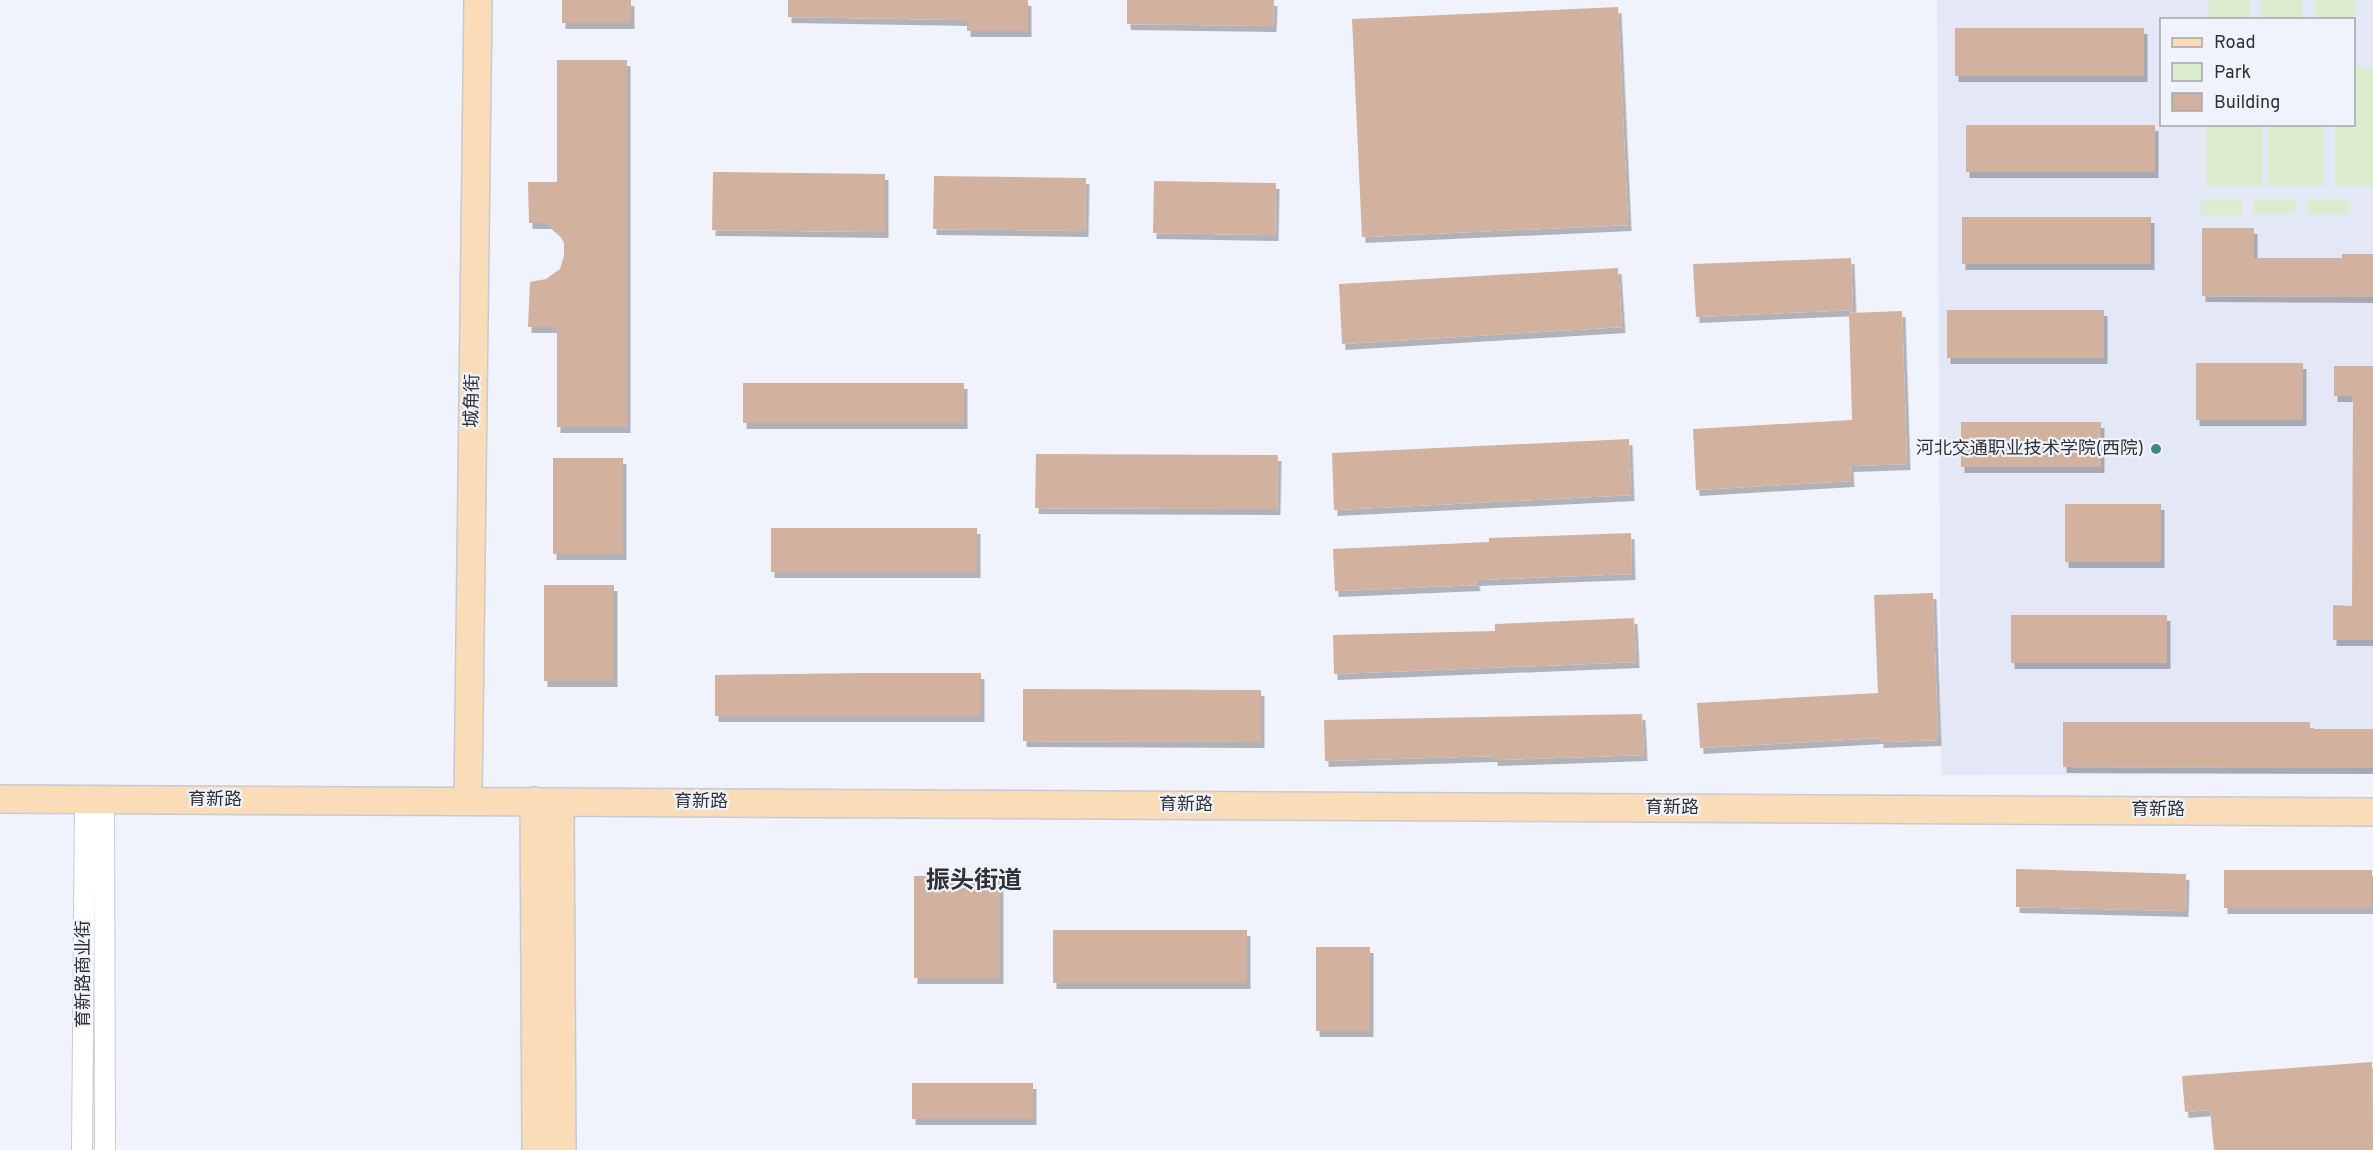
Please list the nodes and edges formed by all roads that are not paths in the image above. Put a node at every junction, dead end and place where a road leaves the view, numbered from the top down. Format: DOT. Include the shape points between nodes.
graph roads {
  1 [pos="478,0"];
  2 [pos="0,798"];
  3 [pos="95,799"];
  4 [pos="468,801"];
  5 [pos="534,801"];
  6 [pos="560,802"];
  7 [pos="2373,812"];
  8 [pos="82,1150"];
  9 [pos="105,1150"];
  10 [pos="536,1150"];
  11 [pos="562,1150"];
  1 -- 4 [label="street, 城角街"];
  2 -- 3 [label="street, 育新路"];
  3 -- 4 [label="street, 育新路"];
  3 -- 8 [label="street, 育新路商业街"];
  3 -- 9 [label="street, 育新路商业街"];
  4 -- 5 [label="street, 育新路"];
  5 -- 6 [label="street, 育新路"];
  5 -- 10 [label="street"];
  6 -- 7 [label="street, 育新路"];
  6 -- 11 [label="street"];
}
